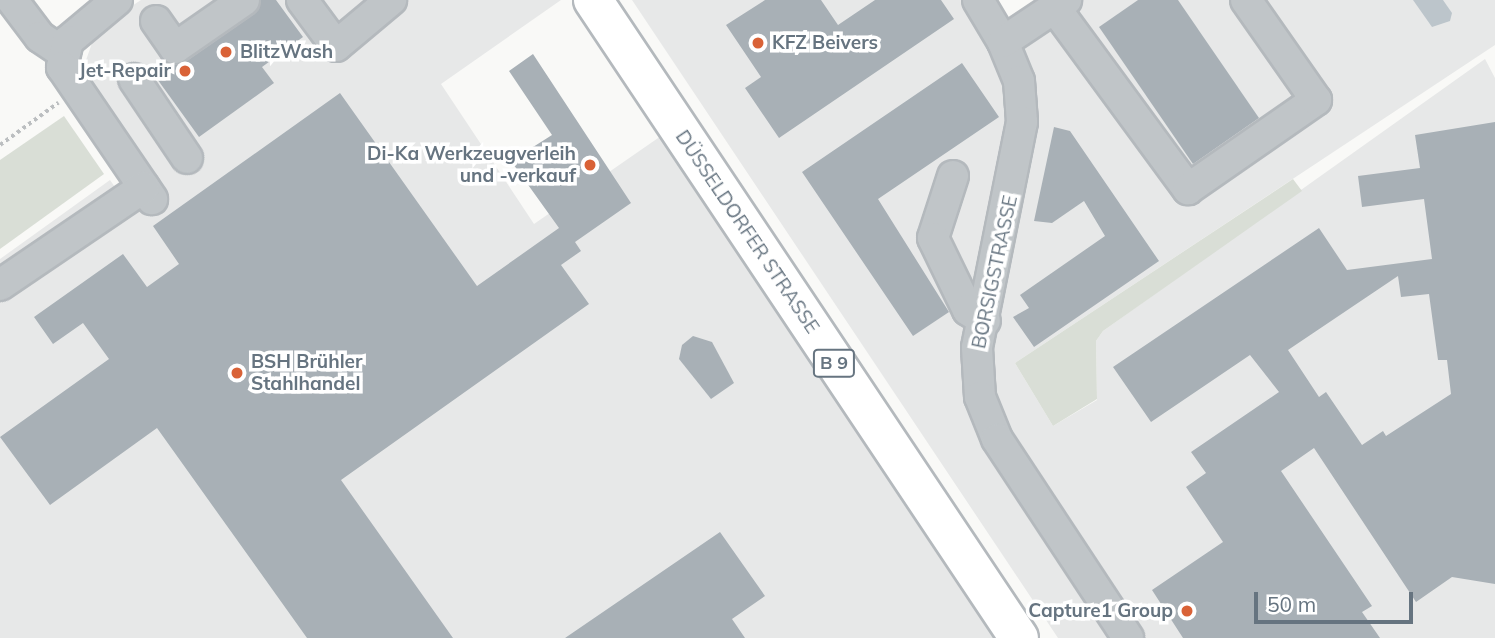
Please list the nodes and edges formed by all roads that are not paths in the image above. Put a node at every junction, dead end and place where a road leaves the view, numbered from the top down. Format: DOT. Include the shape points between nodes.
graph roads {
  1 [pos="12,0"];
  2 [pos="117,0"];
  3 [pos="244,0"];
  4 [pos="302,0"];
  5 [pos="391,0"];
  6 [pos="593,0"];
  7 [pos="978,0"];
  8 [pos="1246,0"];
  9 [pos="1060,4"];
  10 [pos="156,21"];
  11 [pos="1003,41"];
  12 [pos="62,52"];
  13 [pos="134,79"];
  14 [pos="187,158"];
  15 [pos="953,176"];
  16 [pos="0,285"];
  17 [pos="985,321"];
  18 [pos="1019,638"];
  19 [pos="1128,638"];
  1 -- 12 [label="street" via="40,37"];
  2 -- 12 [label="street" via="78,29"];
  3 -- 10 [label="street" via="175,48"];
  4 -- 5 [label="street" via="335,46"];
  6 -- 18 [label="main road, DÜSSELDORFER STRASSE / B 9"];
  7 -- 11 [label="street, BORSIGSTRASSE"];
  8 -- 9 [label="street" via="1316,100 1188,189"];
  9 -- 11 [label="street"];
  11 -- 17 [label="street, BORSIGSTRASSE" via="1018,81 1022,122"];
  12 -- 16 [label="street" via="62,67 148,193"];
  13 -- 14 [label="street"];
  15 -- 17 [label="street" via="933,238 968,310"];
  17 -- 19 [label="street, BORSIGSTRASSE" via="978,373 986,416"];
}
